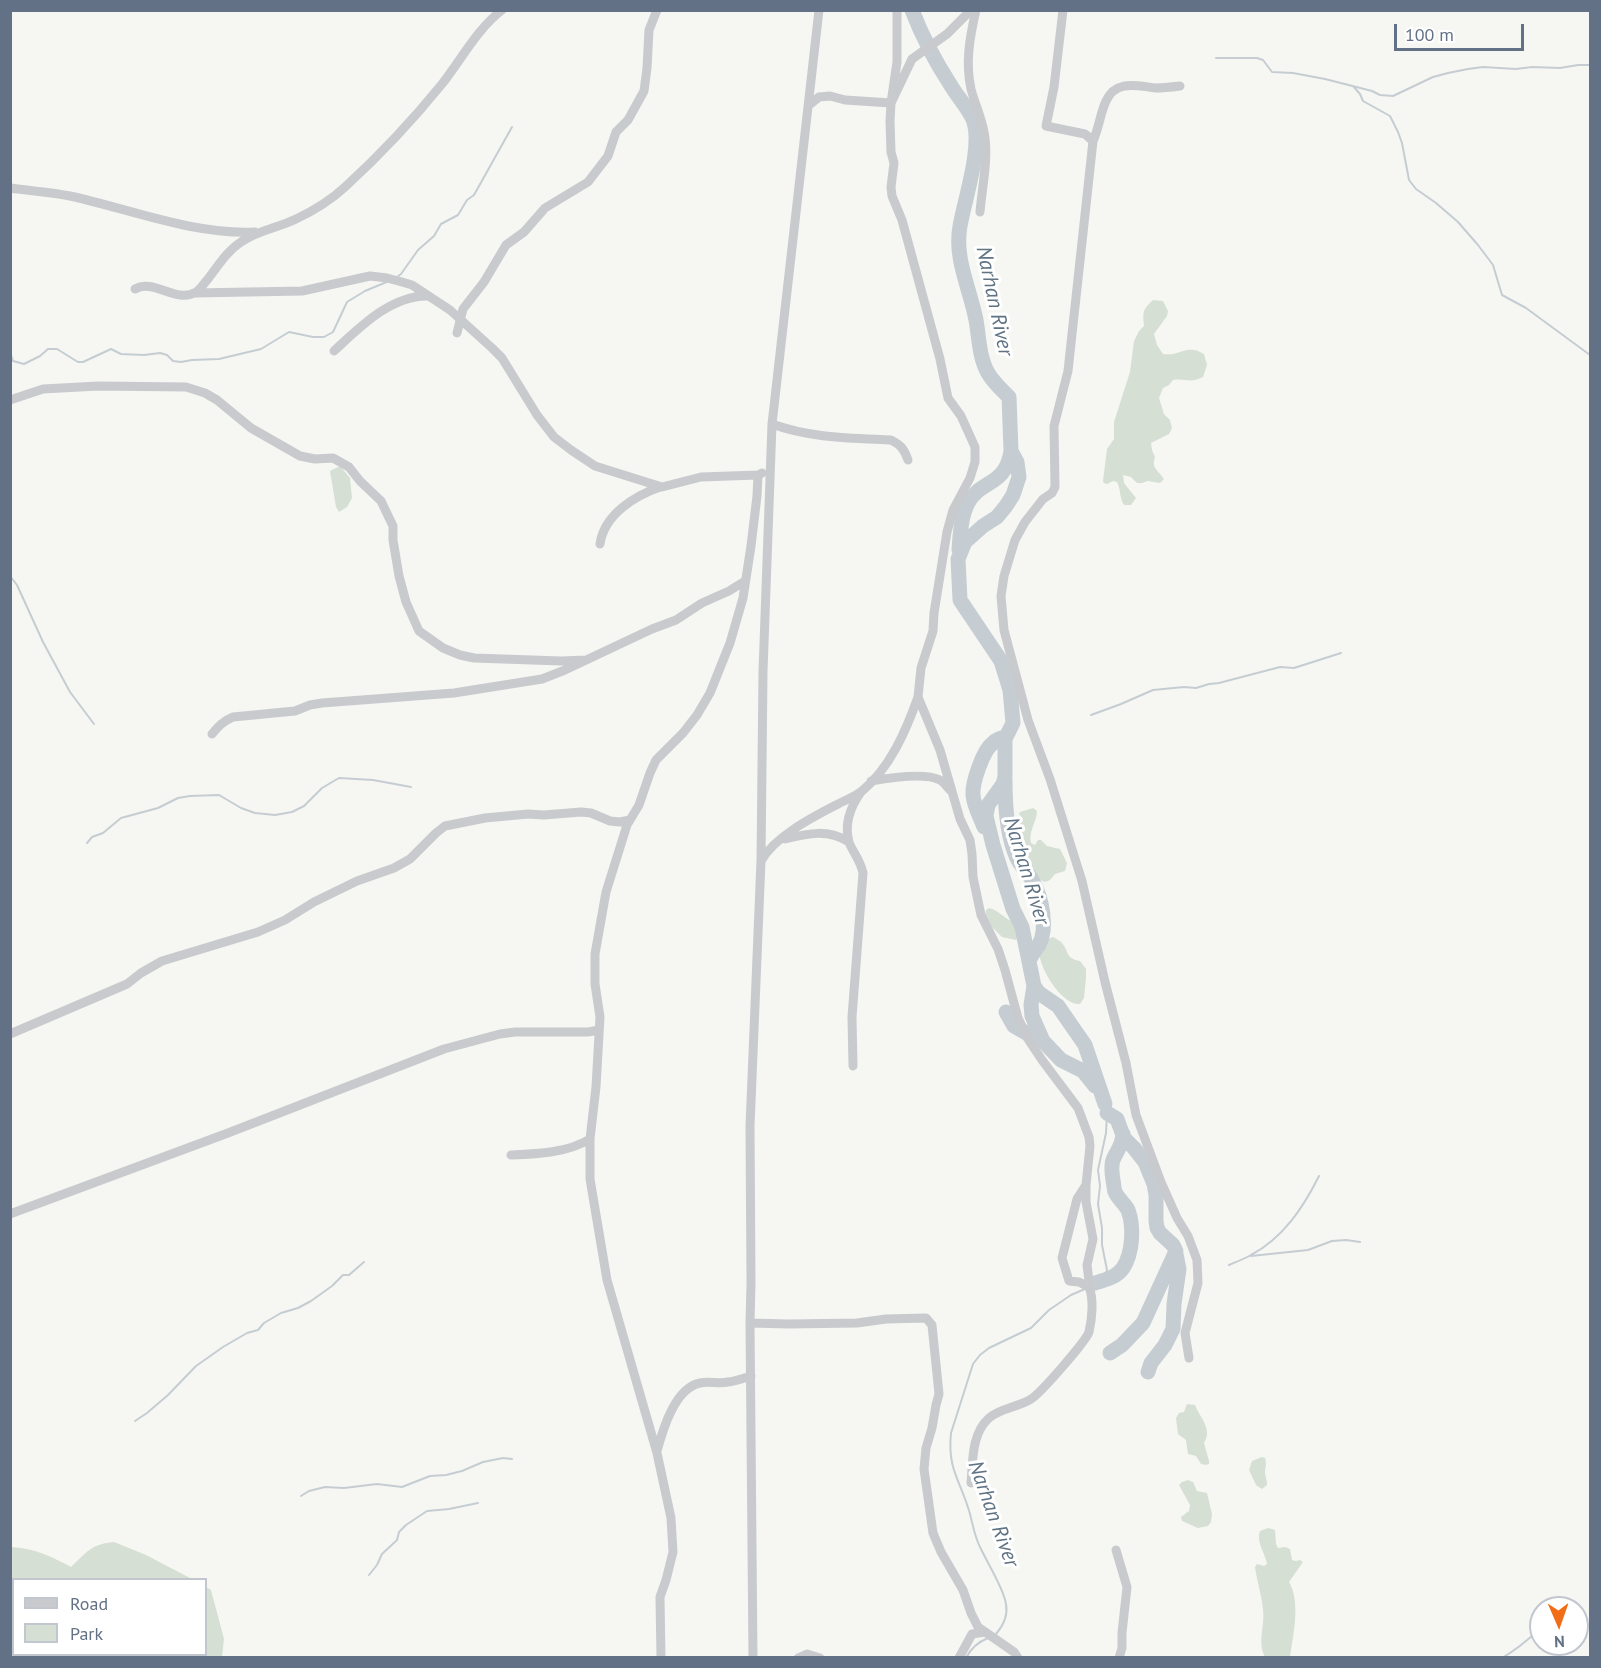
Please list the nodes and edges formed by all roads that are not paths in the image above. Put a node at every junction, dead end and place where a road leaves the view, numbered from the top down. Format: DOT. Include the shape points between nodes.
graph roads {
  1 [pos="502,10"];
  2 [pos="657,10"];
  3 [pos="819,10"];
  4 [pos="897,10"];
  5 [pos="971,10"];
  6 [pos="976,10"];
  7 [pos="1063,10"];
  8 [pos="1180,86"];
  9 [pos="891,103"];
  10 [pos="808,106"];
  11 [pos="1093,141"];
  12 [pos="10,188"];
  13 [pos="980,212"];
  14 [pos="261,232"];
  15 [pos="135,289"];
  16 [pos="195,293"];
  17 [pos="428,296"];
  18 [pos="461,318"];
  19 [pos="456,333"];
  20 [pos="334,351"];
  21 [pos="10,400"];
  22 [pos="772,424"];
  23 [pos="908,460"];
  24 [pos="770,469"];
  25 [pos="758,475"];
  26 [pos="662,487"];
  27 [pos="600,544"];
  28 [pos="745,581"];
  29 [pos="586,660"];
  30 [pos="918,697"];
  31 [pos="212,734"];
  32 [pos="871,781"];
  33 [pos="861,792"];
  34 [pos="953,793"];
  35 [pos="630,820"];
  36 [pos="780,840"];
  37 [pos="849,842"];
  38 [pos="761,861"];
  39 [pos="599,1030"];
  40 [pos="10,1034"];
  41 [pos="853,1066"];
  42 [pos="590,1139"];
  43 [pos="511,1155"];
  44 [pos="1086,1185"];
  45 [pos="10,1214"];
  46 [pos="1090,1289"];
  47 [pos="750,1323"];
  48 [pos="1189,1358"];
  49 [pos="751,1376"];
  50 [pos="657,1453"];
  51 [pos="971,1484"];
  52 [pos="1116,1550"];
  53 [pos="985,1632"];
  54 [pos="661,1658"];
  55 [pos="753,1658"];
  56 [pos="798,1658"];
  57 [pos="819,1658"];
  58 [pos="959,1658"];
  59 [pos="1018,1658"];
  60 [pos="1119,1658"];
  1 -- 14 [label="street" via="397,136 344,188 296,220"];
  2 -- 18 [label="street" via="649,30 644,91 628,120 616,132 608,156 588,182 545,208 506,245"];
  3 -- 10 [label="street"];
  4 -- 9 [label="street" via="897,62"];
  5 -- 9 [label="street" via="951,31 912,59"];
  6 -- 13 [label="street" via="967,64 985,139"];
  7 -- 11 [label="street" via="1046,126 1085,134"];
  8 -- 11 [label="street" via="1133,84 1112,92"];
  9 -- 10 [label="street" via="830,96 819,97"];
  9 -- 30 [label="street" via="892,196 902,220 948,398 975,447 970,478 953,510 947,532 933,631 921,668"];
  10 -- 22 [label="street"];
  11 -- 48 [label="street" via="1068,372 1054,426 1055,487 1029,516 1015,540 1004,576 1002,617 1028,720 1082,881 1136,1116 1197,1260 1198,1283 1185,1333"];
  12 -- 14 [label="street" via="68,196 173,223 239,233"];
  14 -- 16 [label="street" via="230,251"];
  15 -- 16 [label="street" via="145,285 179,295"];
  16 -- 17 [label="street" via="302,291 370,276 412,285"];
  17 -- 18 [label="street"];
  17 -- 20 [label="street" via="418,295 393,305"];
  18 -- 19 [label="street"];
  18 -- 26 [label="street" via="502,358 554,436 595,466"];
  21 -- 29 [label="street" via="43,389 98,386 172,386 205,393 251,428 300,456 341,462 381,501 393,526 406,602 419,631 429,640 474,658"];
  22 -- 23 [label="street" via="819,436 891,440 900,444"];
  22 -- 24 [label="street"];
  24 -- 25 [label="street"];
  24 -- 38 [label="street"];
  25 -- 26 [label="street" via="701,477"];
  25 -- 28 [label="street"];
  26 -- 27 [label="street" via="635,498 618,511 602,534"];
  28 -- 29 [label="street" via="676,620"];
  28 -- 35 [label="street" via="730,643 710,693 697,715 656,760"];
  29 -- 31 [label="street" via="530,681 454,693 322,703 295,711 233,717"];
  30 -- 32 [label="street" via="894,752"];
  30 -- 34 [label="street"];
  32 -- 33 [label="street"];
  32 -- 34 [label="street" via="930,777 942,781"];
  33 -- 36 [label="street"];
  33 -- 37 [label="street" via="849,815"];
  34 -- 44 [label="street" via="970,840 981,915 998,949 1018,1018 1085,1123 1090,1146"];
  35 -- 39 [label="street" via="616,856 599,923 595,954"];
  35 -- 40 [label="street" via="610,821 581,812 506,816 445,826 410,859 394,868 357,881 258,932 162,961 127,984"];
  36 -- 37 [label="street" via="830,833"];
  36 -- 38 [label="street"];
  37 -- 41 [label="street" via="863,873 852,1017"];
  38 -- 47 [label="street" via="750,1126"];
  39 -- 42 [label="street"];
  39 -- 45 [label="street" via="515,1032 444,1048"];
  42 -- 43 [label="street" via="547,1152"];
  42 -- 50 [label="street" via="590,1179 607,1280"];
  44 -- 46 [label="street" via="1093,1239 1087,1265"];
  44 -- 46 [label="street" via="1077,1199 1062,1258 1069,1281"];
  46 -- 51 [label="street" via="1088,1335 1051,1382 1031,1399 989,1418 975,1442"];
  47 -- 49 [label="street"];
  47 -- 53 [label="street" via="857,1323 926,1318 932,1325 939,1394 924,1469 933,1533 963,1590 970,1613"];
  49 -- 50 [label="street" via="691,1386 670,1413"];
  49 -- 55 [label="street"];
  50 -- 54 [label="street" via="671,1518 673,1552 660,1597"];
  52 -- 60 [label="street" via="1126,1587"];
  53 -- 58 [label="street" via="972,1635"];
  53 -- 59 [label="street"];
  56 -- 57 [label="street" via="807,1654"];
}
